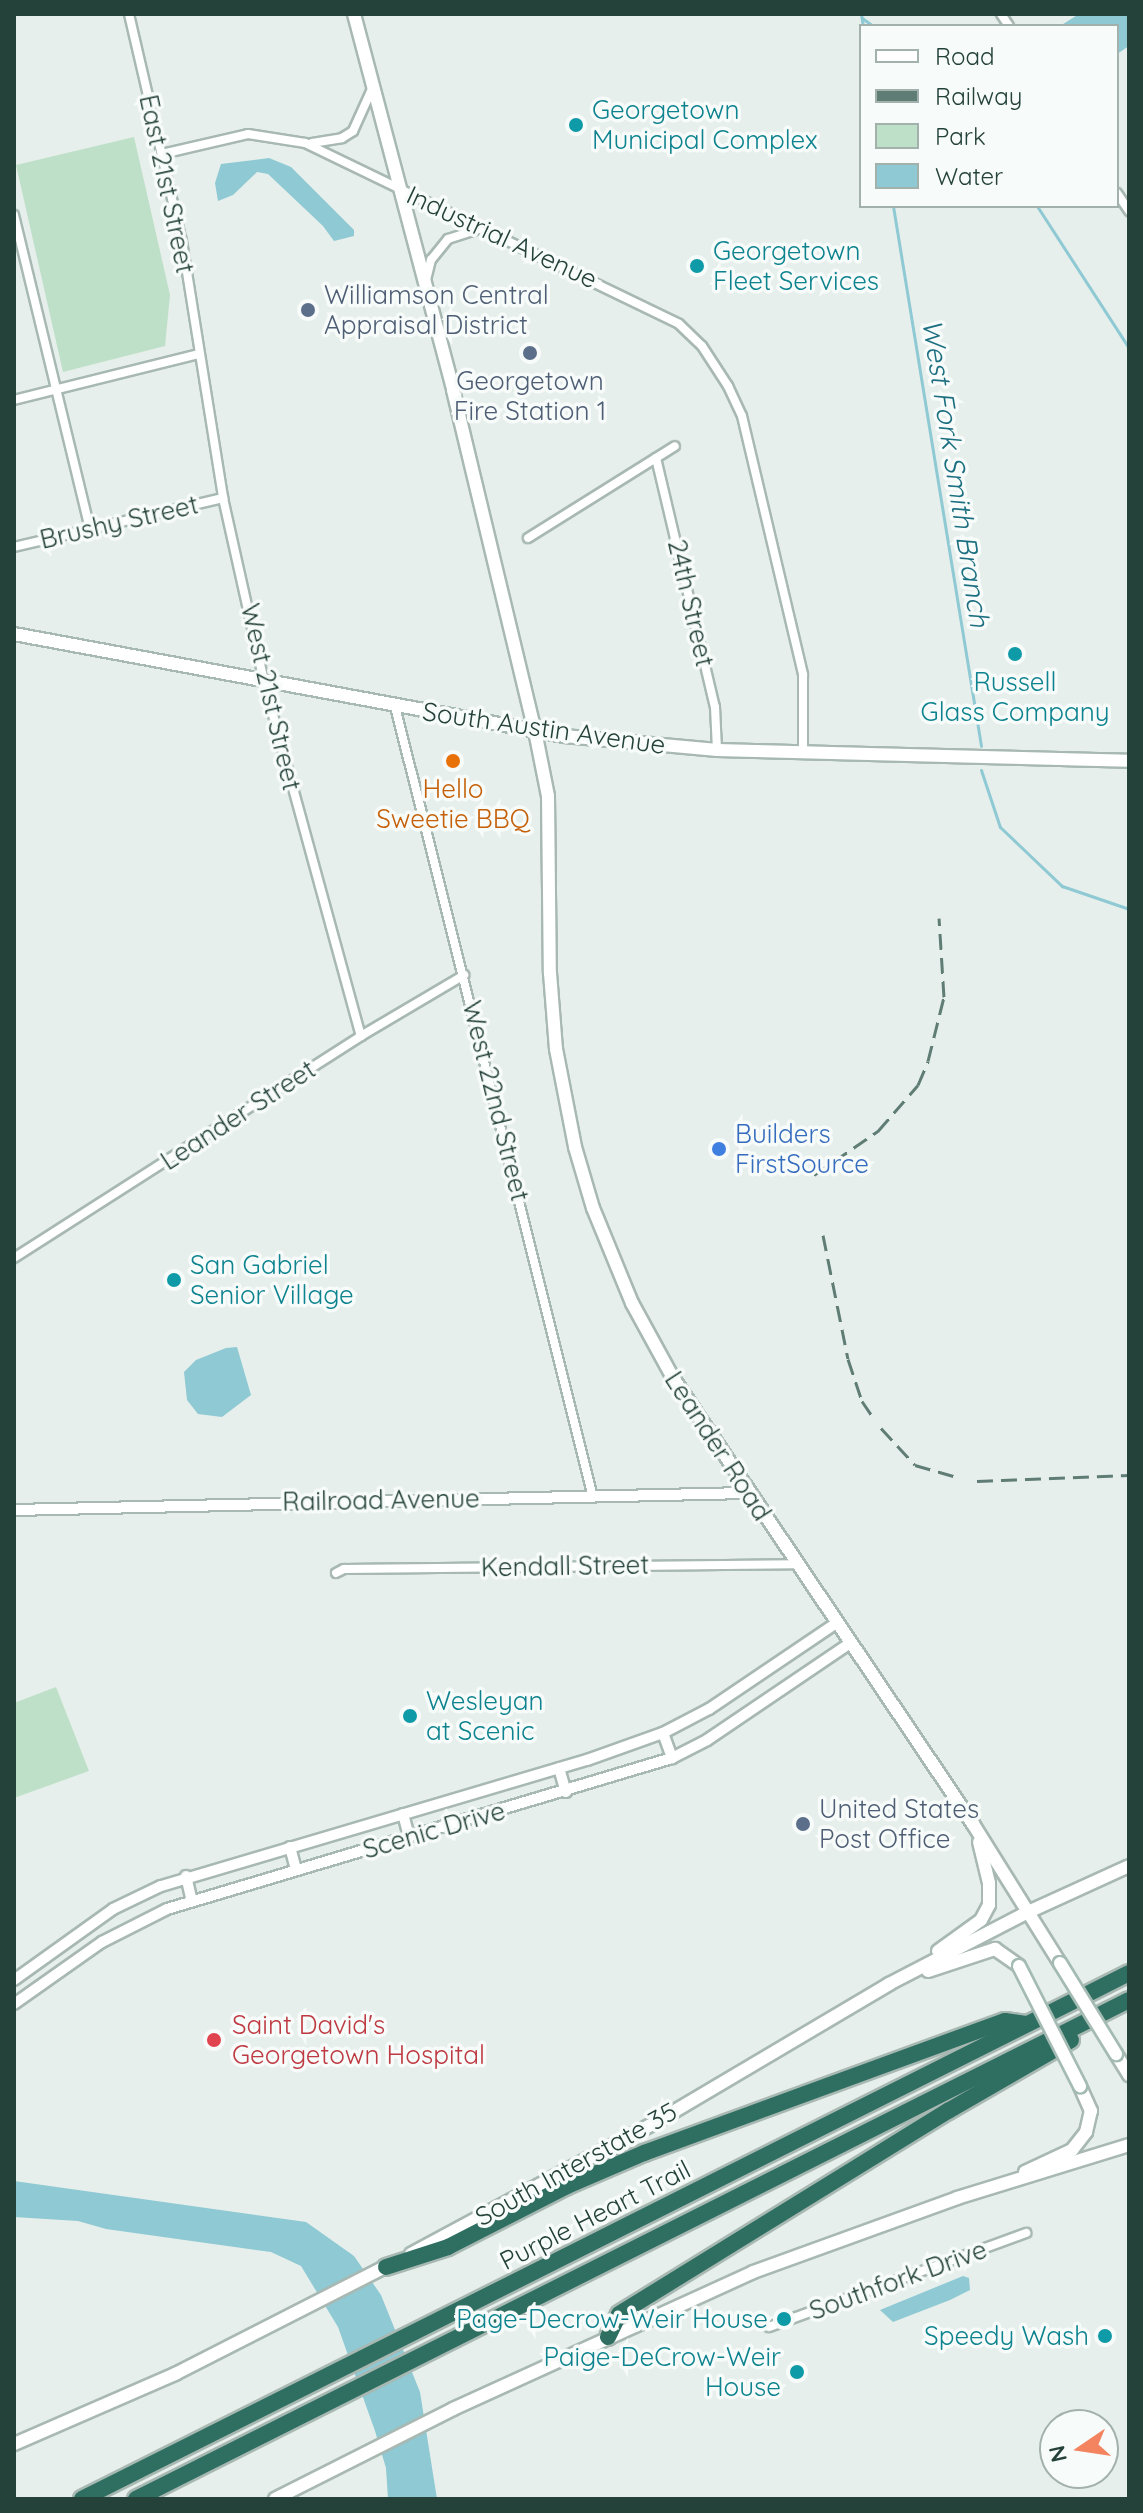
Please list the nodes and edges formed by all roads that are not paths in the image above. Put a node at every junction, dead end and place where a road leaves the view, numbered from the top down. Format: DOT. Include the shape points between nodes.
graph roads {
  1 [pos="129,14"];
  2 [pos="354,14"];
  3 [pos="372,89"];
  4 [pos="305,143"];
  5 [pos="162,154"];
  6 [pos="399,188"];
  7 [pos="14,215"];
  8 [pos="484,228"];
  9 [pos="18,256"];
  10 [pos="425,284"];
  11 [pos="198,354"];
  12 [pos="56,390"];
  13 [pos="14,400"];
  14 [pos="675,446"];
  15 [pos="656,458"];
  16 [pos="223,498"];
  17 [pos="90,529"];
  18 [pos="528,538"];
  19 [pos="14,547"];
  20 [pos="14,634"];
  21 [pos="264,682"];
  22 [pos="395,706"];
  23 [pos="535,731"];
  24 [pos="717,750"];
  25 [pos="803,751"];
  26 [pos="1129,761"];
  27 [pos="464,975"];
  28 [pos="361,1036"];
  29 [pos="14,1258"];
  30 [pos="748,1493"];
  31 [pos="593,1497"];
  32 [pos="14,1510"];
  33 [pos="795,1564"];
  34 [pos="336,1573"];
  35 [pos="835,1624"];
  36 [pos="849,1644"];
  37 [pos="663,1733"];
  38 [pos="672,1758"];
  39 [pos="559,1768"];
  40 [pos="566,1792"];
  41 [pos="403,1814"];
  42 [pos="977,1831"];
  43 [pos="409,1837"];
  44 [pos="290,1847"];
  45 [pos="1129,1866"];
  46 [pos="296,1870"];
  47 [pos="186,1876"];
  48 [pos="192,1901"];
  49 [pos="113,1909"];
  50 [pos="1026,1913"];
  51 [pos="123,1929"];
  52 [pos="1129,1973"];
  53 [pos="14,1980"];
  54 [pos="889,1984"];
  55 [pos="1129,2000"];
  56 [pos="14,2004"];
  57 [pos="1129,2012"];
  58 [pos="1027,2024"];
  59 [pos="1129,2075"];
  60 [pos="1129,2145"];
  61 [pos="990,2189"];
  62 [pos="1026,2233"];
  63 [pos="386,2267"];
  64 [pos="769,2327"];
  65 [pos="608,2337"];
  66 [pos="14,2444"];
  67 [pos="82,2499"];
  68 [pos="136,2499"];
  69 [pos="275,2499"];
  1 -- 5 [label="street, East 21st Street"];
  2 -- 3 [label="main road, Leander Road"];
  3 -- 4 [label="street" via="353,131 333,141"];
  3 -- 6 [label="main road, Leander Road"];
  4 -- 5 [label="street, Industrial Avenue" via="248,134"];
  4 -- 6 [label="street, Industrial Avenue"];
  5 -- 11 [label="street, East 21st Street" via="182,241"];
  6 -- 8 [label="street, Industrial Avenue"];
  6 -- 10 [label="main road, Leander Road"];
  7 -- 9 [label="street"];
  8 -- 10 [label="street" via="448,239 431,260"];
  8 -- 25 [label="street, Industrial Avenue" via="679,324 702,346 728,386 742,416 803,675"];
  9 -- 12 [label="street"];
  10 -- 23 [label="main road, Leander Road"];
  11 -- 12 [label="street"];
  11 -- 16 [label="street, West 21st Street"];
  12 -- 13 [label="street"];
  12 -- 17 [label="street"];
  14 -- 15 [label="street"];
  15 -- 18 [label="street"];
  15 -- 24 [label="street, 24th Street" via="715,707"];
  16 -- 17 [label="street, Brushy Street"];
  16 -- 21 [label="street, West 21st Street"];
  17 -- 19 [label="street, Brushy Street"];
  20 -- 21 [label="main road, South Austin Avenue"];
  21 -- 22 [label="main road, South Austin Avenue"];
  21 -- 28 [label="street, West 21st Street"];
  22 -- 23 [label="main road, South Austin Avenue"];
  22 -- 27 [label="street, West 22nd Street"];
  23 -- 24 [label="main road, South Austin Avenue"];
  23 -- 30 [label="main road, Leander Road" via="548,796 553,1014 575,1147 593,1208 638,1315"];
  24 -- 25 [label="main road, South Austin Avenue"];
  25 -- 26 [label="main road, South Austin Avenue"];
  27 -- 28 [label="street, Leander Street"];
  27 -- 31 [label="street, West 22nd Street"];
  28 -- 29 [label="street, Leander Street"];
  30 -- 31 [label="street, Railroad Avenue"];
  30 -- 33 [label="main road, Leander Road"];
  31 -- 32 [label="street, Railroad Avenue"];
  33 -- 34 [label="street, Kendall Street"];
  33 -- 35 [label="main road, Leander Road"];
  35 -- 36 [label="main road, Leander Road"];
  35 -- 37 [label="street, Scenic Drive" via="709,1709"];
  36 -- 38 [label="street, Scenic Drive"];
  36 -- 42 [label="main road, Leander Road"];
  37 -- 38 [label="street"];
  37 -- 39 [label="street, Scenic Drive"];
  38 -- 40 [label="street, Scenic Drive"];
  39 -- 40 [label="street"];
  39 -- 41 [label="street, Scenic Drive"];
  40 -- 43 [label="street, Scenic Drive"];
  41 -- 43 [label="street"];
  41 -- 44 [label="street, Scenic Drive"];
  42 -- 50 [label="main road, Leander Road"];
  42 -- 54 [label="main road" via="989,1883 989,1905 981,1920"];
  43 -- 46 [label="street, Scenic Drive"];
  44 -- 46 [label="street"];
  44 -- 47 [label="street, Scenic Drive"];
  45 -- 50 [label="main road, South Interstate 35"];
  46 -- 48 [label="street, Scenic Drive"];
  47 -- 48 [label="street"];
  47 -- 49 [label="street, Scenic Drive"];
  48 -- 51 [label="street, Scenic Drive"];
  49 -- 51 [label="street"];
  49 -- 53 [label="street, Scenic Drive"];
  50 -- 54 [label="main road, South Interstate 35"];
  50 -- 59 [label="main road, Leander Road, bridge"];
  51 -- 56 [label="street, Scenic Drive"];
  52 -- 58 [label="highway, Purple Heart Trail"];
  54 -- 61 [label="main road, bridge" via="995,1949 1019,1966 1080,2086 1091,2111 1086,2132 1072,2150"];
  54 -- 63 [label="main road, South Interstate 35" via="656,2122"];
  55 -- 68 [label="highway, Purple Heart Trail"];
  57 -- 65 [label="highway" via="948,2111 619,2314"];
  58 -- 63 [label="highway" via="1005,2021 644,2153 448,2247"];
  58 -- 67 [label="highway, Purple Heart Trail"];
  60 -- 61 [label="main road"];
  61 -- 65 [label="main road" via="753,2272"];
  62 -- 64 [label="street, Southfork Drive"];
  63 -- 66 [label="main road, South Interstate 35" via="175,2374"];
  65 -- 69 [label="main road"];
}
